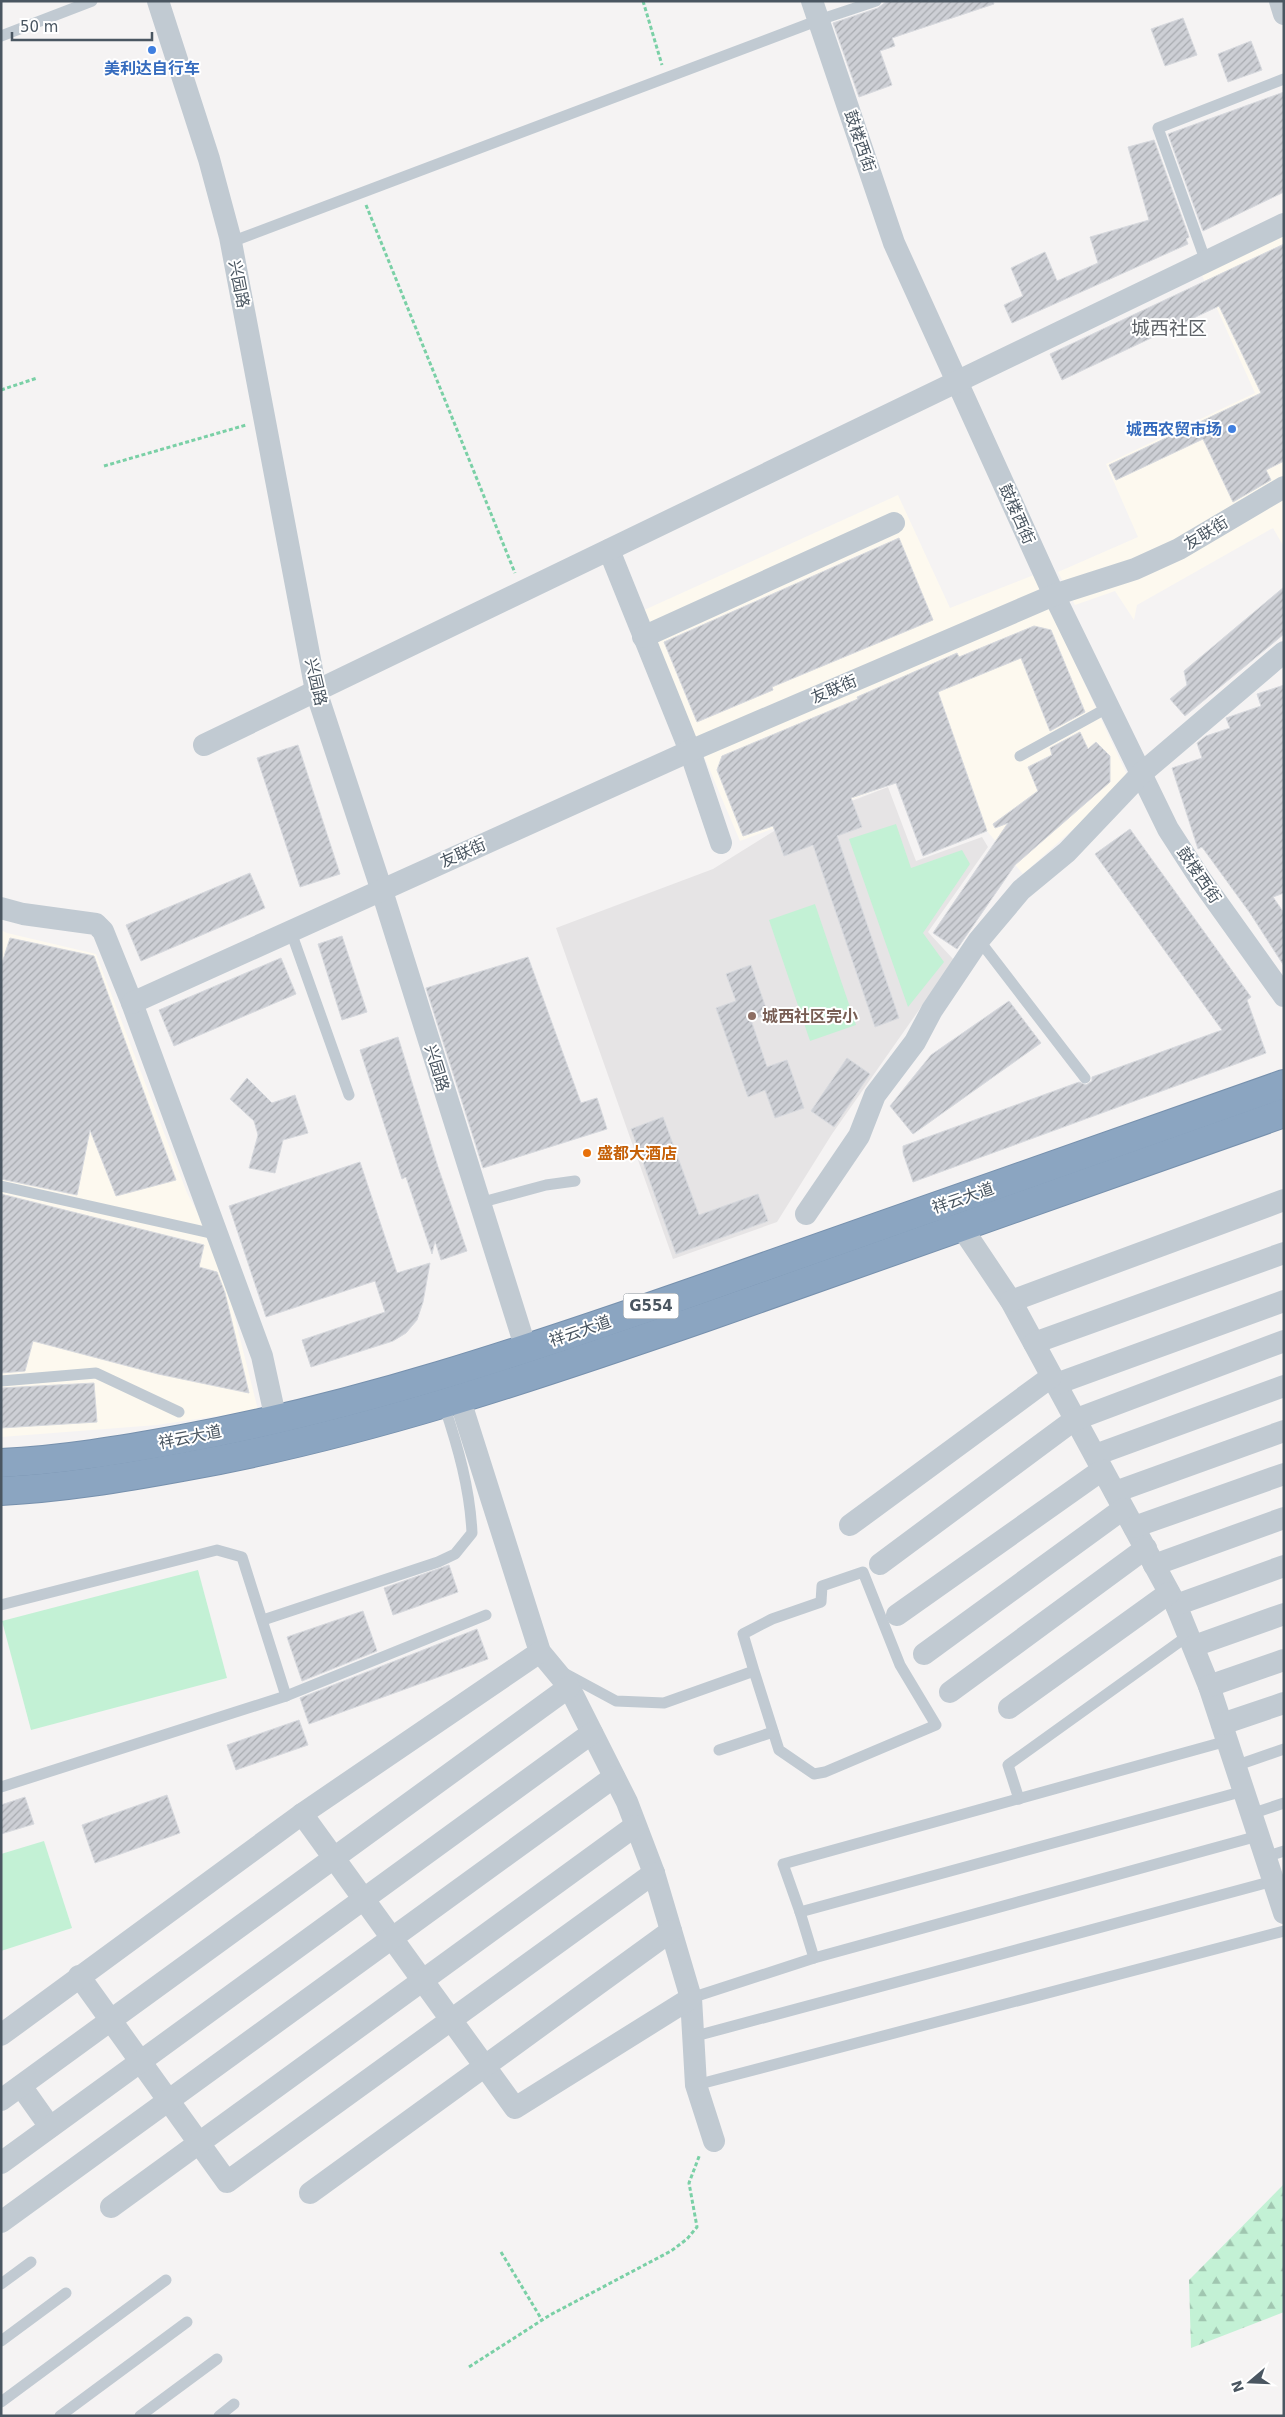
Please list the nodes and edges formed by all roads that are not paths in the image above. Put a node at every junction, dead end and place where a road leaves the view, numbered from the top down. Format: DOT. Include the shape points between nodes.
graph roads {
  1 [pos="92,1"];
  2 [pos="158,1"];
  3 [pos="876,1"];
  4 [pos="1280,1"];
  5 [pos="815,10"];
  6 [pos="1284,14"];
  7 [pos="1,36"];
  8 [pos="1284,79"];
  9 [pos="1284,224"];
  10 [pos="231,242"];
  11 [pos="1206,262"];
  12 [pos="958,382"];
  13 [pos="1284,488"];
  14 [pos="894,523"];
  15 [pos="609,550"];
  16 [pos="1054,595"];
  17 [pos="643,637"];
  18 [pos="1284,652"];
  19 [pos="316,691"];
  20 [pos="1109,707"];
  21 [pos="204,745"];
  22 [pos="690,750"];
  23 [pos="1020,756"];
  24 [pos="1142,773"];
  25 [pos="721,843"];
  26 [pos="382,891"];
  27 [pos="1,908"];
  28 [pos="291,932"];
  29 [pos="979,940"];
  30 [pos="1284,996"];
  31 [pos="132,1003"];
  32 [pos="1085,1078"];
  33 [pos="1284,1084"];
  34 [pos="349,1095"];
  35 [pos="1284,1113"];
  36 [pos="575,1181"];
  37 [pos="1,1186"];
  38 [pos="1284,1200"];
  39 [pos="479,1203"];
  40 [pos="806,1214"];
  41 [pos="962,1228"];
  42 [pos="219,1235"];
  43 [pos="1284,1253"];
  44 [pos="1284,1300"];
  45 [pos="1011,1301"];
  46 [pos="1284,1342"];
  47 [pos="1034,1343"];
  48 [pos="526,1349"];
  49 [pos="1,1380"];
  50 [pos="1053,1380"];
  51 [pos="1284,1386"];
  52 [pos="452,1402"];
  53 [pos="179,1412"];
  54 [pos="276,1420"];
  55 [pos="1074,1420"];
  56 [pos="1284,1431"];
  57 [pos="1,1463"];
  58 [pos="1098,1463"];
  59 [pos="1284,1474"];
  60 [pos="1,1491"];
  61 [pos="1124,1510"];
  62 [pos="1284,1518"];
  63 [pos="850,1525"];
  64 [pos="1150,1557"];
  65 [pos="880,1564"];
  66 [pos="1284,1566"];
  67 [pos="1172,1599"];
  68 [pos="1,1605"];
  69 [pos="486,1614"];
  70 [pos="1284,1614"];
  71 [pos="897,1615"];
  72 [pos="263,1620"];
  73 [pos="1191,1640"];
  74 [pos="924,1654"];
  75 [pos="546,1659"];
  76 [pos="1284,1660"];
  77 [pos="754,1671"];
  78 [pos="1209,1686"];
  79 [pos="569,1688"];
  80 [pos="950,1692"];
  81 [pos="286,1696"];
  82 [pos="1284,1704"];
  83 [pos="1008,1708"];
  84 [pos="773,1732"];
  85 [pos="1225,1732"];
  86 [pos="592,1733"];
  87 [pos="1284,1749"];
  88 [pos="719,1750"];
  89 [pos="1235,1766"];
  90 [pos="614,1777"];
  91 [pos="1,1787"];
  92 [pos="1244,1792"];
  93 [pos="1019,1798"];
  94 [pos="1284,1803"];
  95 [pos="302,1814"];
  96 [pos="1251,1814"];
  97 [pos="635,1826"];
  98 [pos="1258,1836"];
  99 [pos="1274,1854"];
  100 [pos="334,1858"];
  101 [pos="654,1872"];
  102 [pos="1273,1881"];
  103 [pos="364,1899"];
  104 [pos="800,1912"];
  105 [pos="1284,1913"];
  106 [pos="670,1931"];
  107 [pos="1284,1931"];
  108 [pos="392,1938"];
  109 [pos="814,1958"];
  110 [pos="79,1976"];
  111 [pos="423,1981"];
  112 [pos="691,1998"];
  113 [pos="111,2020"];
  114 [pos="451,2020"];
  115 [pos="1,2035"];
  116 [pos="692,2037"];
  117 [pos="140,2061"];
  118 [pos="484,2066"];
  119 [pos="696,2085"];
  120 [pos="21,2086"];
  121 [pos="1,2100"];
  122 [pos="168,2100"];
  123 [pos="50,2127"];
  124 [pos="714,2141"];
  125 [pos="199,2143"];
  126 [pos="1,2162"];
  127 [pos="310,2193"];
  128 [pos="111,2207"];
  129 [pos="1,2222"];
  130 [pos="31,2262"];
  131 [pos="166,2280"];
  132 [pos="1,2284"];
  133 [pos="66,2293"];
  134 [pos="187,2322"];
  135 [pos="1,2341"];
  136 [pos="217,2359"];
  137 [pos="1,2402"];
  138 [pos="234,2404"];
  139 [pos="60,2416"];
  140 [pos="140,2416"];
  141 [pos="219,2416"];
  1 -- 7 [label="lane"];
  2 -- 10 [label="street, 兴园路" via="209,159"];
  3 -- 5 [label="lane"];
  4 -- 6 [label="street"];
  5 -- 10 [label="lane" via="666,78"];
  5 -- 12 [label="street, 鼓楼西街" via="894,243"];
  8 -- 11 [label="lane" via="1158,128"];
  9 -- 11 [label="street"];
  10 -- 19 [label="street, 兴园路"];
  11 -- 12 [label="street"];
  12 -- 15 [label="street"];
  12 -- 16 [label="street, 鼓楼西街"];
  13 -- 16 [label="street, 友联街" via="1179,549 1135,569"];
  14 -- 17 [label="street"];
  15 -- 17 [label="street"];
  15 -- 19 [label="street"];
  16 -- 20 [label="street, 鼓楼西街"];
  16 -- 22 [label="street, 友联街"];
  17 -- 22 [label="street"];
  18 -- 24 [label="street"];
  19 -- 21 [label="street"];
  19 -- 26 [label="street, 兴园路"];
  20 -- 23 [label="lane"];
  20 -- 24 [label="street, 鼓楼西街"];
  22 -- 25 [label="street"];
  22 -- 26 [label="street, 友联街"];
  24 -- 29 [label="street" via="1067,852 1021,890"];
  24 -- 30 [label="street, 鼓楼西街" via="1168,829"];
  26 -- 28 [label="street, 友联街"];
  26 -- 39 [label="street, 兴园路"];
  27 -- 31 [label="street" via="96,924 111,947"];
  28 -- 31 [label="street, 友联街"];
  28 -- 34 [label="lane"];
  29 -- 32 [label="lane"];
  29 -- 40 [label="street" via="932,1010 915,1042 875,1095 859,1136"];
  31 -- 42 [label="street"];
  33 -- 48 [label="highway, 祥云大道 / G554"];
  35 -- 41 [label="highway, 祥云大道 / G554"];
  36 -- 39 [label="lane" via="546,1185"];
  37 -- 42 [label="lane"];
  38 -- 45 [label="street"];
  39 -- 48 [label="street, 兴园路"];
  41 -- 45 [label="street"];
  41 -- 52 [label="highway, 祥云大道 / G554" via="577,1362"];
  42 -- 54 [label="street" via="262,1356"];
  43 -- 47 [label="street"];
  44 -- 50 [label="street"];
  45 -- 47 [label="street"];
  46 -- 55 [label="street"];
  47 -- 50 [label="street"];
  48 -- 54 [label="highway, 祥云大道 / G554" via="371,1397"];
  49 -- 53 [label="lane" via="96,1373"];
  50 -- 55 [label="street"];
  50 -- 63 [label="street"];
  51 -- 58 [label="street"];
  52 -- 60 [label="highway, 祥云大道 / G554" via="318,1439 212,1462 93,1482"];
  52 -- 72 [label="lane" via="471,1506 472,1533 455,1554"];
  52 -- 75 [label="street"];
  54 -- 57 [label="highway, 祥云大道 / G554" via="98,1453"];
  55 -- 58 [label="street"];
  55 -- 65 [label="street"];
  56 -- 61 [label="street"];
  58 -- 61 [label="street"];
  58 -- 71 [label="street"];
  59 -- 61 [label="street"];
  61 -- 64 [label="street"];
  61 -- 74 [label="street"];
  62 -- 64 [label="street"];
  64 -- 67 [label="street"];
  64 -- 80 [label="street"];
  66 -- 67 [label="street"];
  67 -- 73 [label="street"];
  67 -- 83 [label="street"];
  68 -- 72 [label="lane" via="218,1550 242,1557"];
  69 -- 81 [label="lane"];
  70 -- 73 [label="street"];
  72 -- 81 [label="lane"];
  73 -- 78 [label="street"];
  73 -- 93 [label="lane" via="1008,1765"];
  75 -- 77 [label="lane" via="616,1701 664,1703"];
  75 -- 79 [label="street"];
  75 -- 95 [label="street"];
  76 -- 78 [label="street"];
  77 -- 84 [label="lane"];
  77 -- 84 [label="lane" via="743,1634 772,1619 821,1602 822,1586 863,1572 900,1664 936,1725 814,1774 779,1750"];
  78 -- 85 [label="street"];
  79 -- 86 [label="street"];
  79 -- 100 [label="street"];
  81 -- 91 [label="lane"];
  82 -- 85 [label="street"];
  84 -- 88 [label="lane"];
  85 -- 89 [label="street"];
  85 -- 93 [label="lane"];
  86 -- 90 [label="street"];
  86 -- 103 [label="street"];
  87 -- 89 [label="lane"];
  89 -- 92 [label="street"];
  90 -- 97 [label="street"];
  90 -- 108 [label="street"];
  92 -- 96 [label="street"];
  92 -- 104 [label="lane"];
  93 -- 104 [label="lane" via="783,1864"];
  94 -- 96 [label="lane"];
  95 -- 100 [label="street"];
  95 -- 110 [label="street"];
  96 -- 98 [label="street"];
  97 -- 101 [label="street"];
  97 -- 111 [label="street"];
  98 -- 99 [label="street"];
  98 -- 109 [label="lane"];
  99 -- 102 [label="street"];
  100 -- 103 [label="street"];
  100 -- 113 [label="street"];
  101 -- 106 [label="street"];
  101 -- 114 [label="street"];
  102 -- 105 [label="street"];
  102 -- 116 [label="lane"];
  103 -- 108 [label="street"];
  103 -- 117 [label="street"];
  104 -- 109 [label="lane"];
  106 -- 112 [label="street"];
  106 -- 118 [label="street"];
  107 -- 119 [label="lane"];
  108 -- 111 [label="street"];
  108 -- 122 [label="street"];
  109 -- 112 [label="lane"];
  110 -- 113 [label="street"];
  110 -- 115 [label="street"];
  111 -- 114 [label="street"];
  111 -- 125 [label="street"];
  112 -- 116 [label="street"];
  112 -- 118 [label="street" via="514,2108"];
  113 -- 117 [label="street"];
  113 -- 120 [label="street"];
  114 -- 118 [label="street"];
  114 -- 125 [label="street" via="227,2182"];
  116 -- 119 [label="street"];
  117 -- 122 [label="street"];
  117 -- 123 [label="street"];
  118 -- 127 [label="street"];
  119 -- 124 [label="street"];
  120 -- 121 [label="street"];
  120 -- 123 [label="street"];
  122 -- 125 [label="street"];
  122 -- 129 [label="street"];
  123 -- 126 [label="street"];
  125 -- 128 [label="street"];
  130 -- 132 [label="lane"];
  131 -- 137 [label="lane"];
  133 -- 135 [label="lane"];
  134 -- 139 [label="lane"];
  136 -- 140 [label="lane"];
  138 -- 141 [label="lane"];
}
